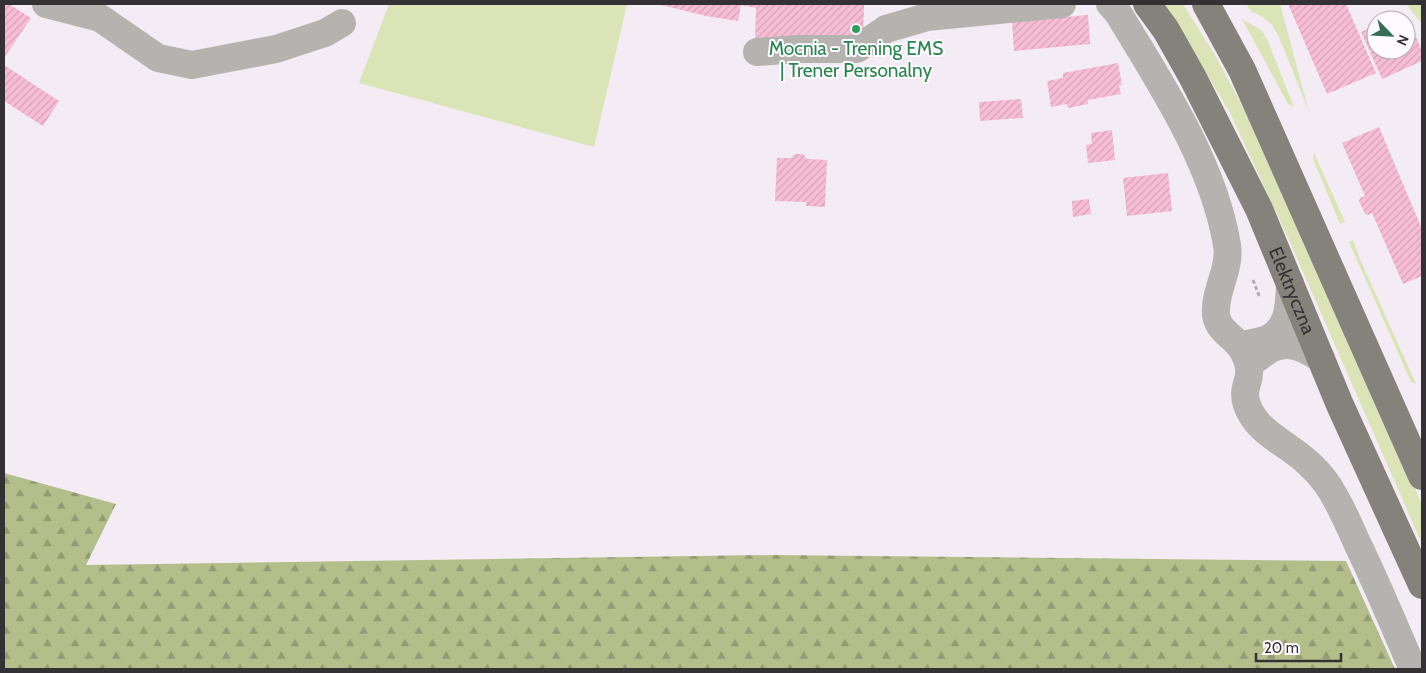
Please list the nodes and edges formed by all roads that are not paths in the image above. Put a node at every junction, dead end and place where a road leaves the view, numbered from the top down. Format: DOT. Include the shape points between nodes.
graph roads {
  1 [pos="46,4"];
  2 [pos="1062,4"];
  3 [pos="1110,4"];
  4 [pos="1147,4"];
  5 [pos="1206,4"];
  6 [pos="342,23"];
  7 [pos="758,52"];
  8 [pos="1290,282"];
  9 [pos="1245,357"];
  10 [pos="1321,359"];
  11 [pos="1422,476"];
  12 [pos="1422,585"];
  13 [pos="1414,669"];
  1 -- 6 [label="lane" via="100,18 158,58 192,65 276,49 325,33"];
  2 -- 7 [label="lane" via="928,17 886,29 857,49"];
  3 -- 9 [label="lane" via="1166,92 1211,188 1228,248 1216,316 1224,332"];
  4 -- 8 [label="main road, Elektryczna" via="1193,78 1259,209"];
  5 -- 11 [label="main road" via="1242,70"];
  8 -- 9 [label="lane" via="1282,328"];
  8 -- 10 [label="main road, Elektryczna"];
  9 -- 10 [label="lane" via="1259,357 1281,344 1302,348"];
  9 -- 13 [label="lane" via="1244,392 1254,419 1308,462 1327,484"];
  10 -- 12 [label="main road, Elektryczna"];
}
